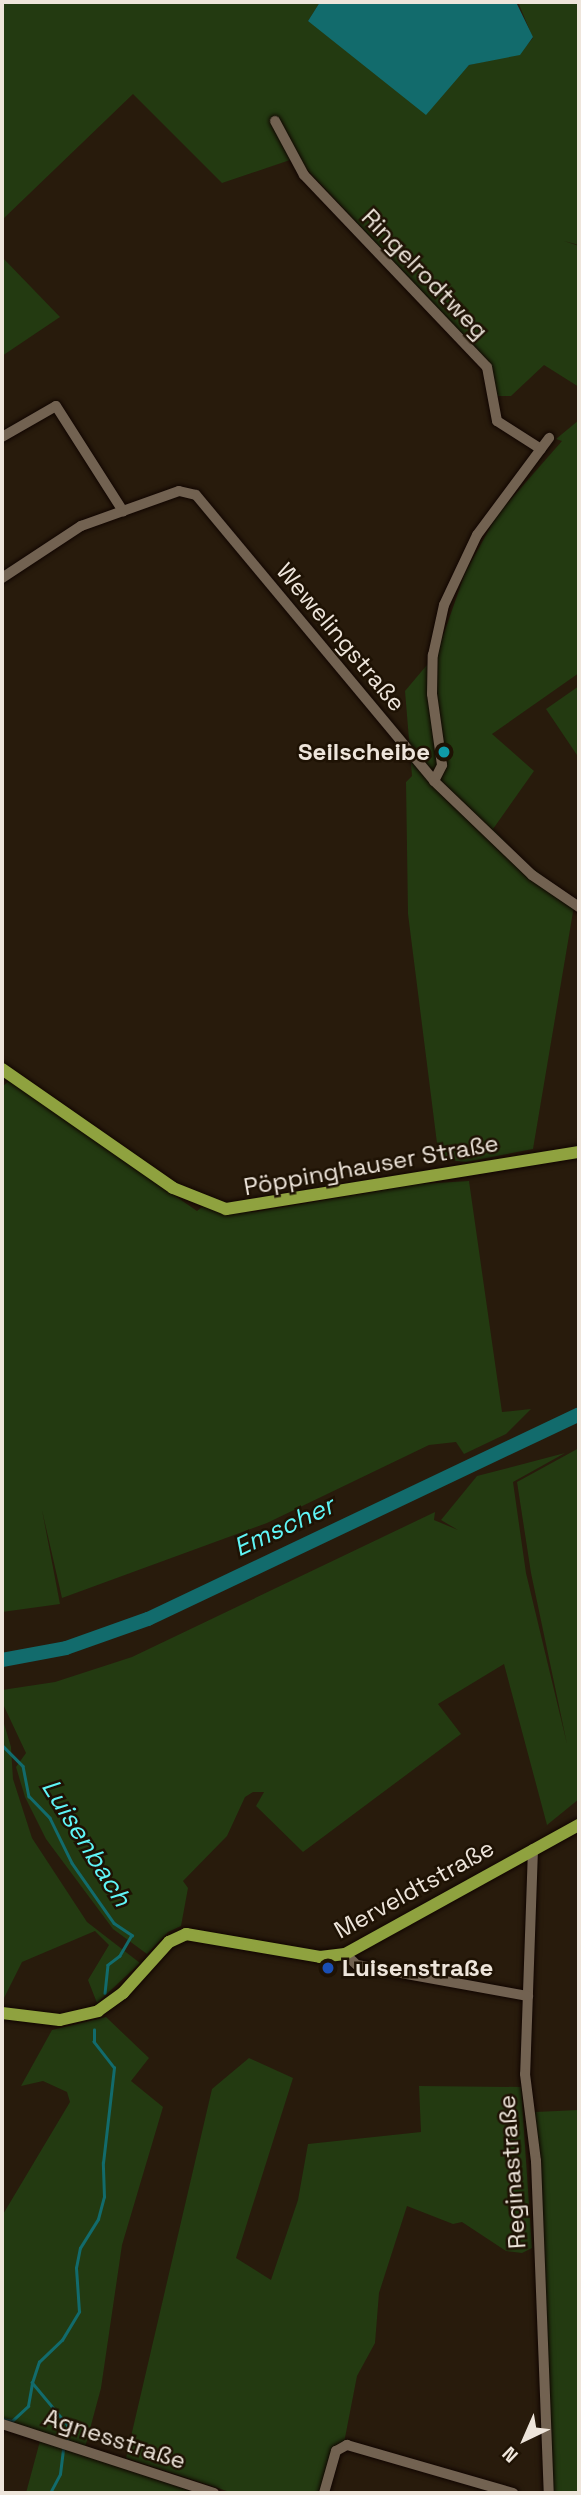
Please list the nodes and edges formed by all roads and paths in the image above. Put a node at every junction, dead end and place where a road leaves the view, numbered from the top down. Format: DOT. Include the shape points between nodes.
graph roads {
  1 [pos="275,121"];
  2 [pos="2,437"];
  3 [pos="549,438"];
  4 [pos="541,449"];
  5 [pos="122,511"];
  6 [pos="2,578"];
  7 [pos="434,781"];
  8 [pos="579,907"];
  9 [pos="2,1069"];
  10 [pos="579,1152"];
  11 [pos="579,1825"];
  12 [pos="533,1849"];
  13 [pos="345,1954"];
  14 [pos="528,1996"];
  15 [pos="2,2013"];
  16 [pos="2,2424"];
  17 [pos="214,2493"];
  18 [pos="324,2493"];
  19 [pos="513,2493"];
  20 [pos="549,2493"];
  1 -- 4 [label="street, Ringelrodtweg" via="304,175 487,367 497,421"];
  2 -- 5 [label="street" via="56,407"];
  3 -- 4 [label="street"];
  4 -- 7 [label="street" via="477,535 444,606 433,654 432,694 442,765"];
  5 -- 6 [label="street" via="81,526"];
  5 -- 7 [label="street, Wewelingstraße" via="179,491 200,500"];
  7 -- 8 [label="street, Wewelingstraße" via="531,875"];
  9 -- 10 [label="main road, Pöppinghauser Straße" via="173,1188 226,1209"];
  11 -- 12 [label="main road, Merveldtstraße"];
  12 -- 13 [label="main road, Merveldtstraße"];
  12 -- 14 [label="street, Reginastraße"];
  13 -- 14 [label="street" via="356,1965"];
  13 -- 15 [label="main road, Merveldtstraße" via="320,1957 186,1934 169,1941 118,1998 98,2011 60,2020"];
  14 -- 20 [label="street, Reginastraße" via="525,2074 536,2161"];
  16 -- 17 [label="street, Agnesstraße"];
  18 -- 19 [label="street" via="336,2451 347,2445"];
}
